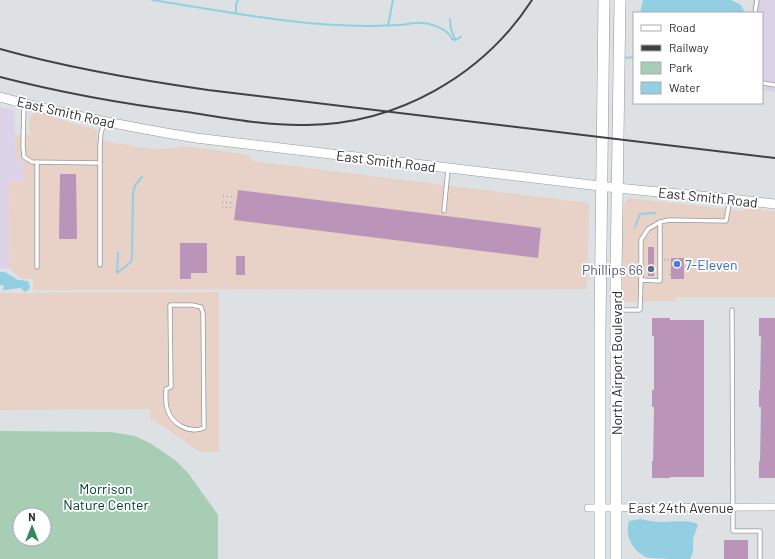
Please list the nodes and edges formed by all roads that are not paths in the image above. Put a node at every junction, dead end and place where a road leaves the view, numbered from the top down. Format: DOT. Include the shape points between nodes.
graph roads {
  1 [pos="604,0"];
  2 [pos="620,0"];
  3 [pos="757,0"];
  4 [pos="755,12"];
  5 [pos="763,83"];
  6 [pos="775,85"];
  7 [pos="0,97"];
  8 [pos="24,103"];
  9 [pos="104,122"];
  10 [pos="37,162"];
  11 [pos="100,163"];
  12 [pos="448,168"];
  13 [pos="601,186"];
  14 [pos="617,188"];
  15 [pos="730,199"];
  16 [pos="775,204"];
  17 [pos="444,211"];
  18 [pos="660,222"];
  19 [pos="100,265"];
  20 [pos="37,267"];
  21 [pos="641,280"];
  22 [pos="170,305"];
  23 [pos="616,310"];
  24 [pos="732,310"];
  25 [pos="732,507"];
  26 [pos="775,507"];
  27 [pos="588,508"];
  28 [pos="600,508"];
  29 [pos="615,508"];
  30 [pos="600,559"];
  31 [pos="616,559"];
  32 [pos="760,559"];
  1 -- 13 [label="main road, North Airport Boulevard"];
  2 -- 14 [label="main road, North Airport Boulevard"];
  3 -- 4 [label="lane"];
  5 -- 6 [label="lane"];
  7 -- 8 [label="street, East Smith Road"];
  8 -- 9 [label="street, East Smith Road"];
  8 -- 10 [label="lane" via="24,157"];
  9 -- 11 [label="lane"];
  9 -- 12 [label="street, East Smith Road" via="196,138"];
  10 -- 11 [label="lane"];
  10 -- 20 [label="lane"];
  11 -- 19 [label="lane"];
  12 -- 13 [label="street, East Smith Road"];
  12 -- 17 [label="lane"];
  13 -- 14 [label="street, East Smith Road"];
  13 -- 28 [label="main road, North Airport Boulevard"];
  14 -- 15 [label="street, East Smith Road"];
  14 -- 23 [label="main road, North Airport Boulevard"];
  15 -- 16 [label="street, East Smith Road"];
  15 -- 18 [label="lane" via="726,221"];
  18 -- 21 [label="lane" via="648,229 641,240"];
  18 -- 21 [label="lane" via="660,281"];
  21 -- 23 [label="lane" via="640,310"];
  22 -- 22 [label="lane" via="171,387 166,389 167,408 176,423 189,430 198,430 204,428 203,313 201,307"];
  23 -- 29 [label="main road, North Airport Boulevard"];
  24 -- 25 [label="lane"];
  25 -- 26 [label="street, East 24th Avenue"];
  25 -- 29 [label="street, East 24th Avenue"];
  25 -- 32 [label="lane" via="733,531 760,531"];
  27 -- 28 [label="street, East 24th Avenue"];
  28 -- 29 [label="street, East 24th Avenue"];
  28 -- 30 [label="main road, North Airport Boulevard"];
  29 -- 31 [label="main road, North Airport Boulevard"];
}
